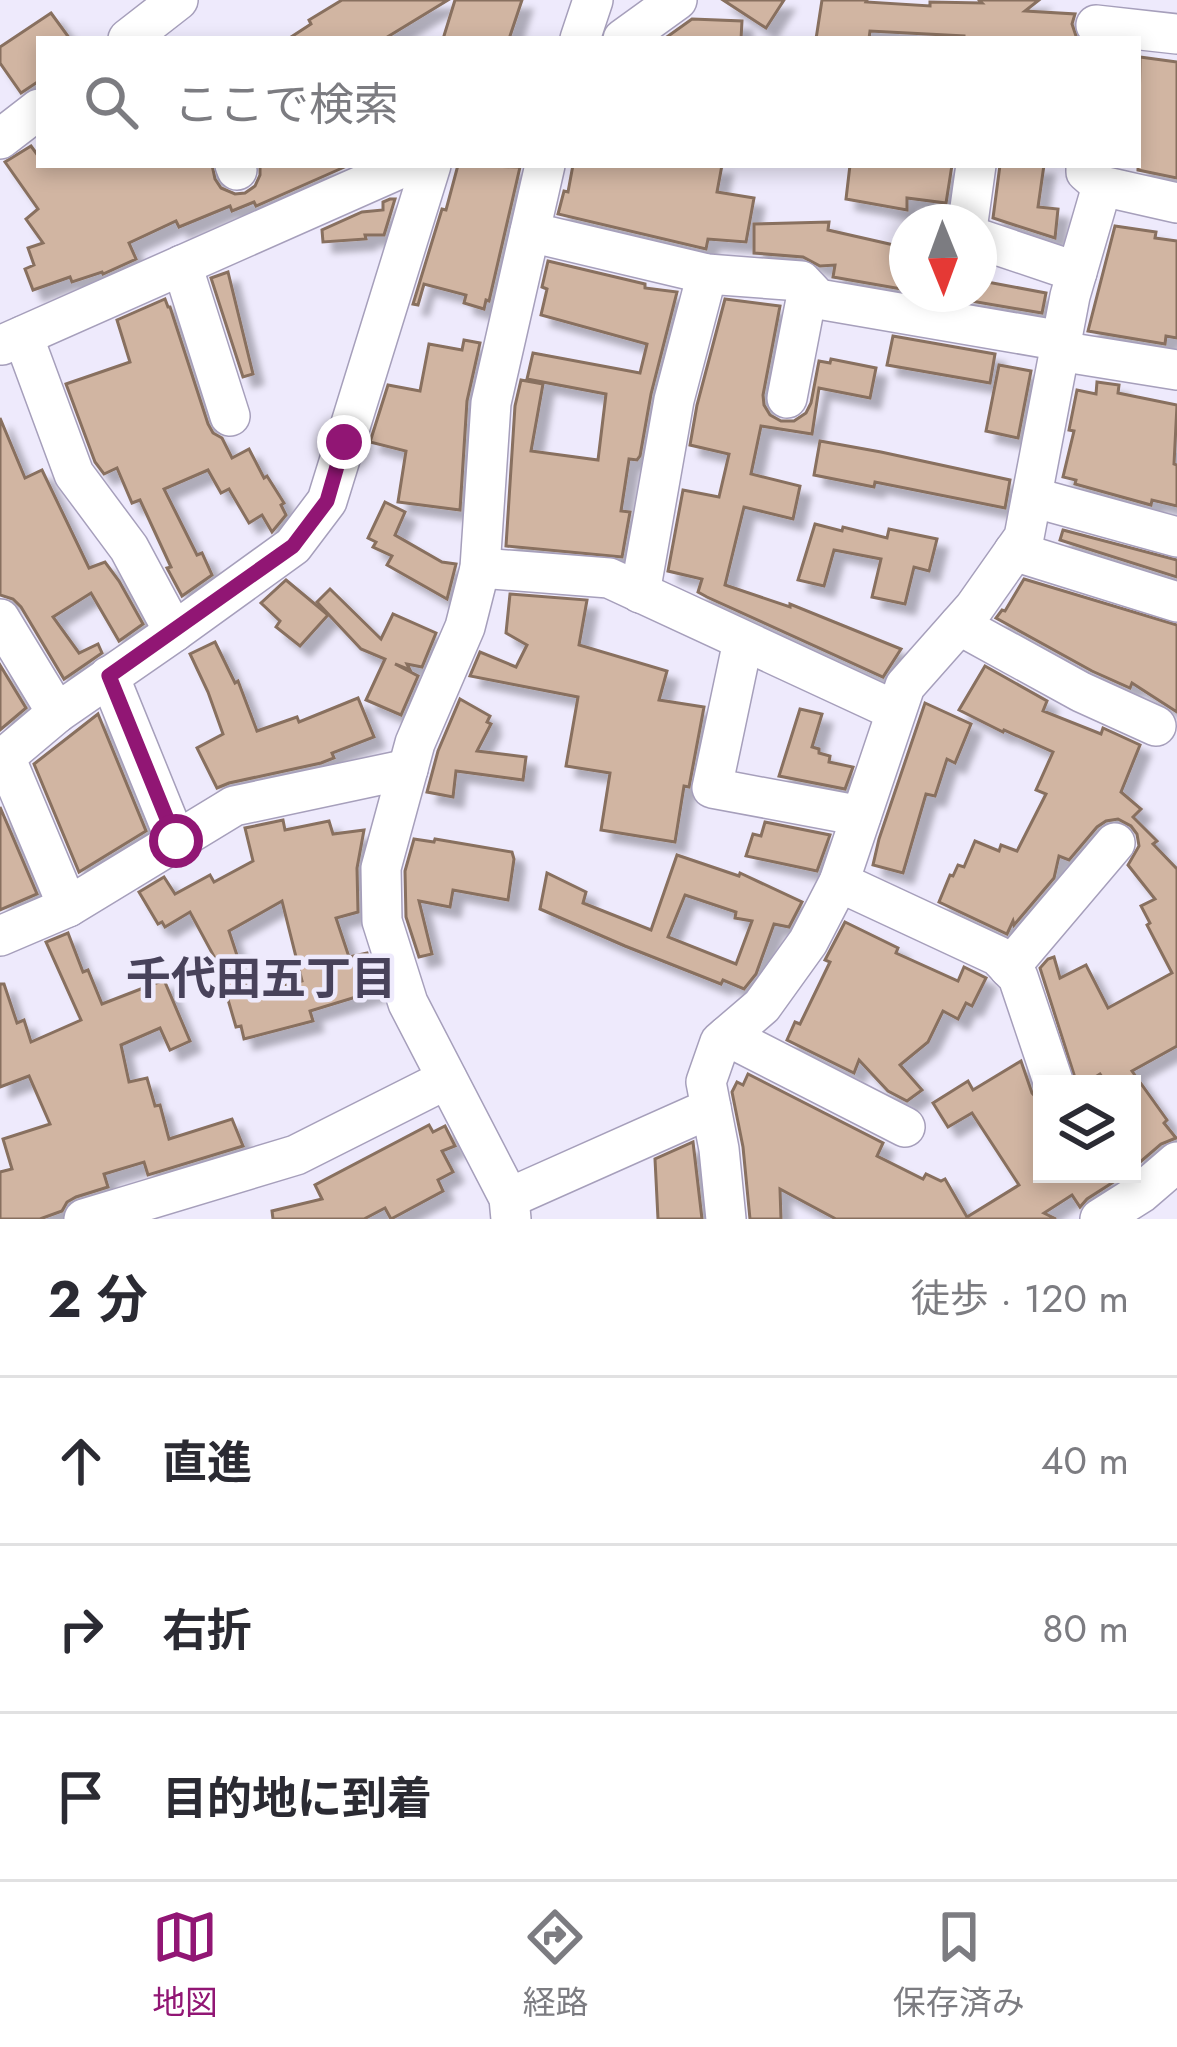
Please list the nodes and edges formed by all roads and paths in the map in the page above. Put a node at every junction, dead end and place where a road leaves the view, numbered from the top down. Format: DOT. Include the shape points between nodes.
graph roads {
  1 [pos="593,0"];
  2 [pos="677,0"];
  3 [pos="1097,21"];
  4 [pos="1177,34"];
  5 [pos="581,36"];
  6 [pos="627,36"];
  7 [pos="36,111"];
  8 [pos="0,139"];
  9 [pos="401,168"];
  10 [pos="430,168"];
  11 [pos="544,168"];
  12 [pos="976,168"];
  13 [pos="1094,176"];
  14 [pos="1177,203"];
  15 [pos="971,204"];
  16 [pos="530,232"];
  17 [pos="997,244"];
  18 [pos="182,265"];
  19 [pos="1077,272"];
  20 [pos="707,274"];
  21 [pos="808,289"];
  22 [pos="11,340"];
  23 [pos="1060,346"];
  24 [pos="1177,370"];
  25 [pos="787,398"];
  26 [pos="230,416"];
  27 [pos="1032,497"];
  28 [pos="1177,536"];
  29 [pos="1014,551"];
  30 [pos="480,568"];
  31 [pos="640,593"];
  32 [pos="1177,602"];
  33 [pos="0,619"];
  34 [pos="959,625"];
  35 [pos="174,632"];
  36 [pos="743,641"];
  37 [pos="109,676"];
  38 [pos="896,711"];
  39 [pos="57,713"];
  40 [pos="1156,726"];
  41 [pos="3,759"];
  42 [pos="407,769"];
  43 [pos="862,816"];
  44 [pos="176,841"];
  45 [pos="1115,843"];
  46 [pos="838,882"];
  47 [pos="68,907"];
  48 [pos="0,936"];
  49 [pos="1010,968"];
  50 [pos="728,1036"];
  51 [pos="1051,1075"];
  52 [pos="447,1079"];
  53 [pos="711,1108"];
  54 [pos="905,1126"];
  55 [pos="1177,1162"];
  56 [pos="1141,1195"];
  57 [pos="194,1202"];
  58 [pos="510,1208"];
  59 [pos="84,1219"];
  60 [pos="726,1219"];
  61 [pos="1100,1219"];
  1 -- 5 [label="street"];
  2 -- 6 [label="street"];
  3 -- 4 [label="street"];
  7 -- 8 [label="street"];
  9 -- 18 [label="street"];
  10 -- 35 [label="street" via="327,501 293,546"];
  11 -- 16 [label="street"];
  12 -- 15 [label="street"];
  13 -- 14 [label="street"];
  13 -- 19 [label="street"];
  16 -- 20 [label="street"];
  16 -- 30 [label="street" via="490,404"];
  17 -- 19 [label="street"];
  18 -- 22 [label="street"];
  18 -- 26 [label="street"];
  19 -- 23 [label="street"];
  20 -- 21 [label="street" via="801,281"];
  20 -- 31 [label="street" via="674,400"];
  21 -- 23 [label="street" via="818,298"];
  21 -- 25 [label="street"];
  22 -- 35 [label="street" via="74,474 129,548"];
  23 -- 24 [label="street"];
  23 -- 27 [label="street"];
  27 -- 28 [label="street"];
  27 -- 29 [label="street"];
  29 -- 32 [label="street"];
  29 -- 34 [label="street"];
  30 -- 31 [label="street" via="608,578"];
  30 -- 42 [label="street" via="465,627"];
  31 -- 36 [label="street"];
  33 -- 39 [label="street"];
  34 -- 38 [label="street" via="905,686"];
  34 -- 40 [label="street"];
  35 -- 37 [label="street"];
  36 -- 38 [label="street"];
  36 -- 43 [label="street" via="712,788"];
  37 -- 39 [label="street"];
  37 -- 44 [label="street"];
  38 -- 43 [label="street"];
  39 -- 41 [label="street"];
  41 -- 47 [label="street"];
  42 -- 44 [label="street" via="234,806"];
  42 -- 52 [label="street" via="381,868 382,921 408,1003"];
  43 -- 46 [label="street"];
  44 -- 47 [label="street"];
  45 -- 49 [label="street"];
  46 -- 49 [label="street"];
  46 -- 50 [label="street" via="808,942 762,1006"];
  47 -- 48 [label="street"];
  49 -- 51 [label="street"];
  50 -- 53 [label="street" via="706,1082"];
  50 -- 54 [label="street"];
  52 -- 57 [label="street"];
  52 -- 58 [label="street"];
  53 -- 58 [label="street"];
  53 -- 60 [label="street"];
  55 -- 56 [label="street"];
  56 -- 61 [label="street"];
  57 -- 59 [label="street"];
}
